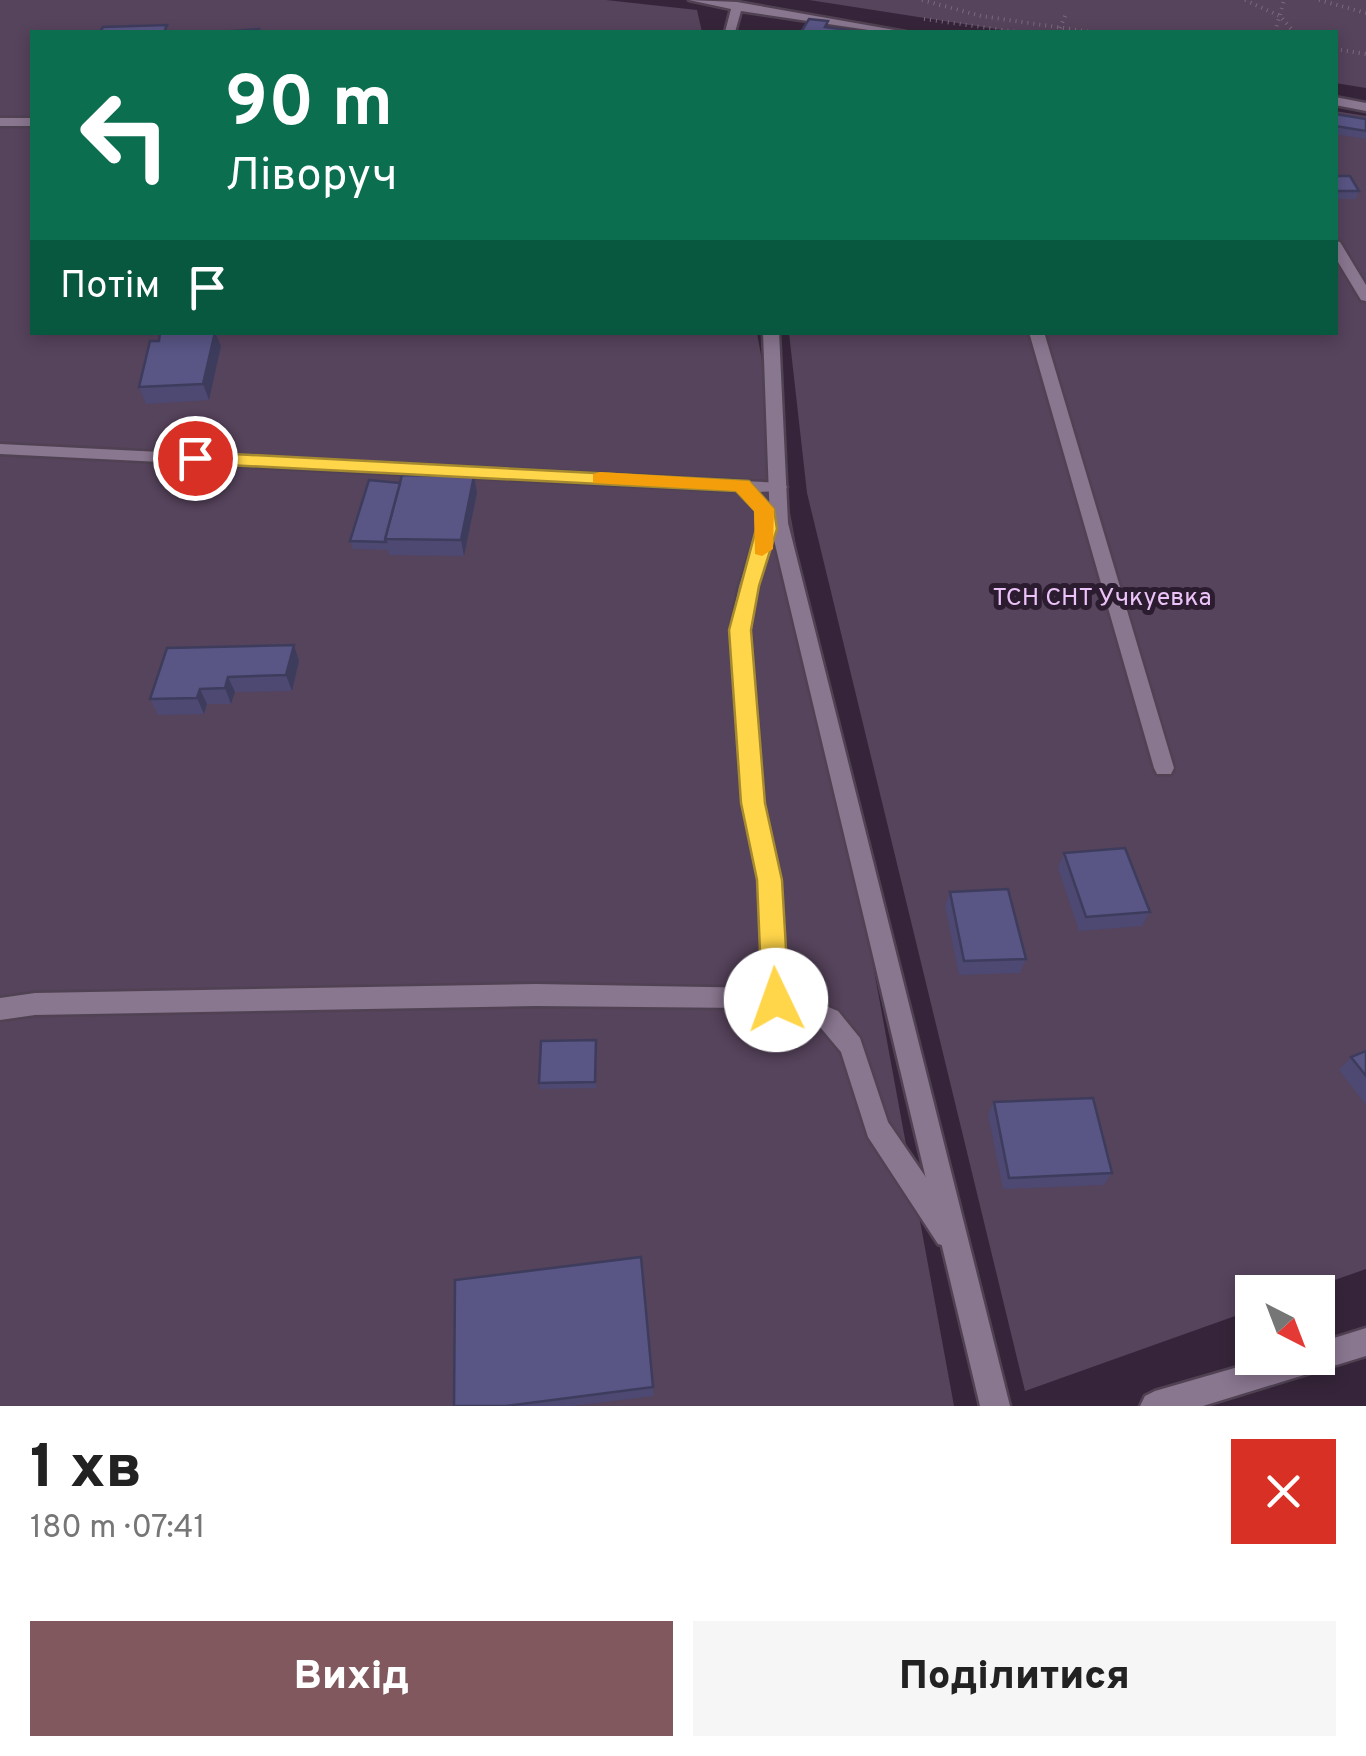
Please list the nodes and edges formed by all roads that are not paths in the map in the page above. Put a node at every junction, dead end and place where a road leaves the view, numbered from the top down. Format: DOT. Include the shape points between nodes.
graph roads {
  1 [pos="694,0"];
  2 [pos="737,5"];
  3 [pos="731,30"];
  4 [pos="888,30"];
  5 [pos="1338,102"];
  6 [pos="1366,107"];
  7 [pos="0,122"];
  8 [pos="30,122"];
  9 [pos="1338,251"];
  10 [pos="1366,297"];
  11 [pos="771,335"];
  12 [pos="1037,335"];
  13 [pos="0,449"];
  14 [pos="742,485"];
  15 [pos="778,487"];
  16 [pos="1164,768"];
  17 [pos="776,1000"];
  18 [pos="0,1009"];
  19 [pos="956,1246"];
  20 [pos="1366,1342"];
  21 [pos="1335,1351"];
  22 [pos="1257,1375"];
  23 [pos="995,1406"];
  24 [pos="1155,1406"];
  1 -- 2 [label="street"];
  2 -- 3 [label="street"];
  2 -- 4 [label="street"];
  5 -- 6 [label="street"];
  7 -- 8 [label="street"];
  9 -- 10 [label="street"];
  11 -- 15 [label="street"];
  12 -- 16 [label="street"];
  13 -- 14 [label="street"];
  14 -- 15 [label="street"];
  14 -- 17 [label="street" via="764,509 766,529 740,630 753,803 770,880"];
  15 -- 19 [label="street" via="779,523"];
  17 -- 18 [label="street" via="536,995"];
  17 -- 19 [label="street" via="830,1019 852,1046 877,1128"];
  19 -- 23 [label="street"];
  20 -- 21 [label="street"];
  22 -- 24 [label="street"];
}
